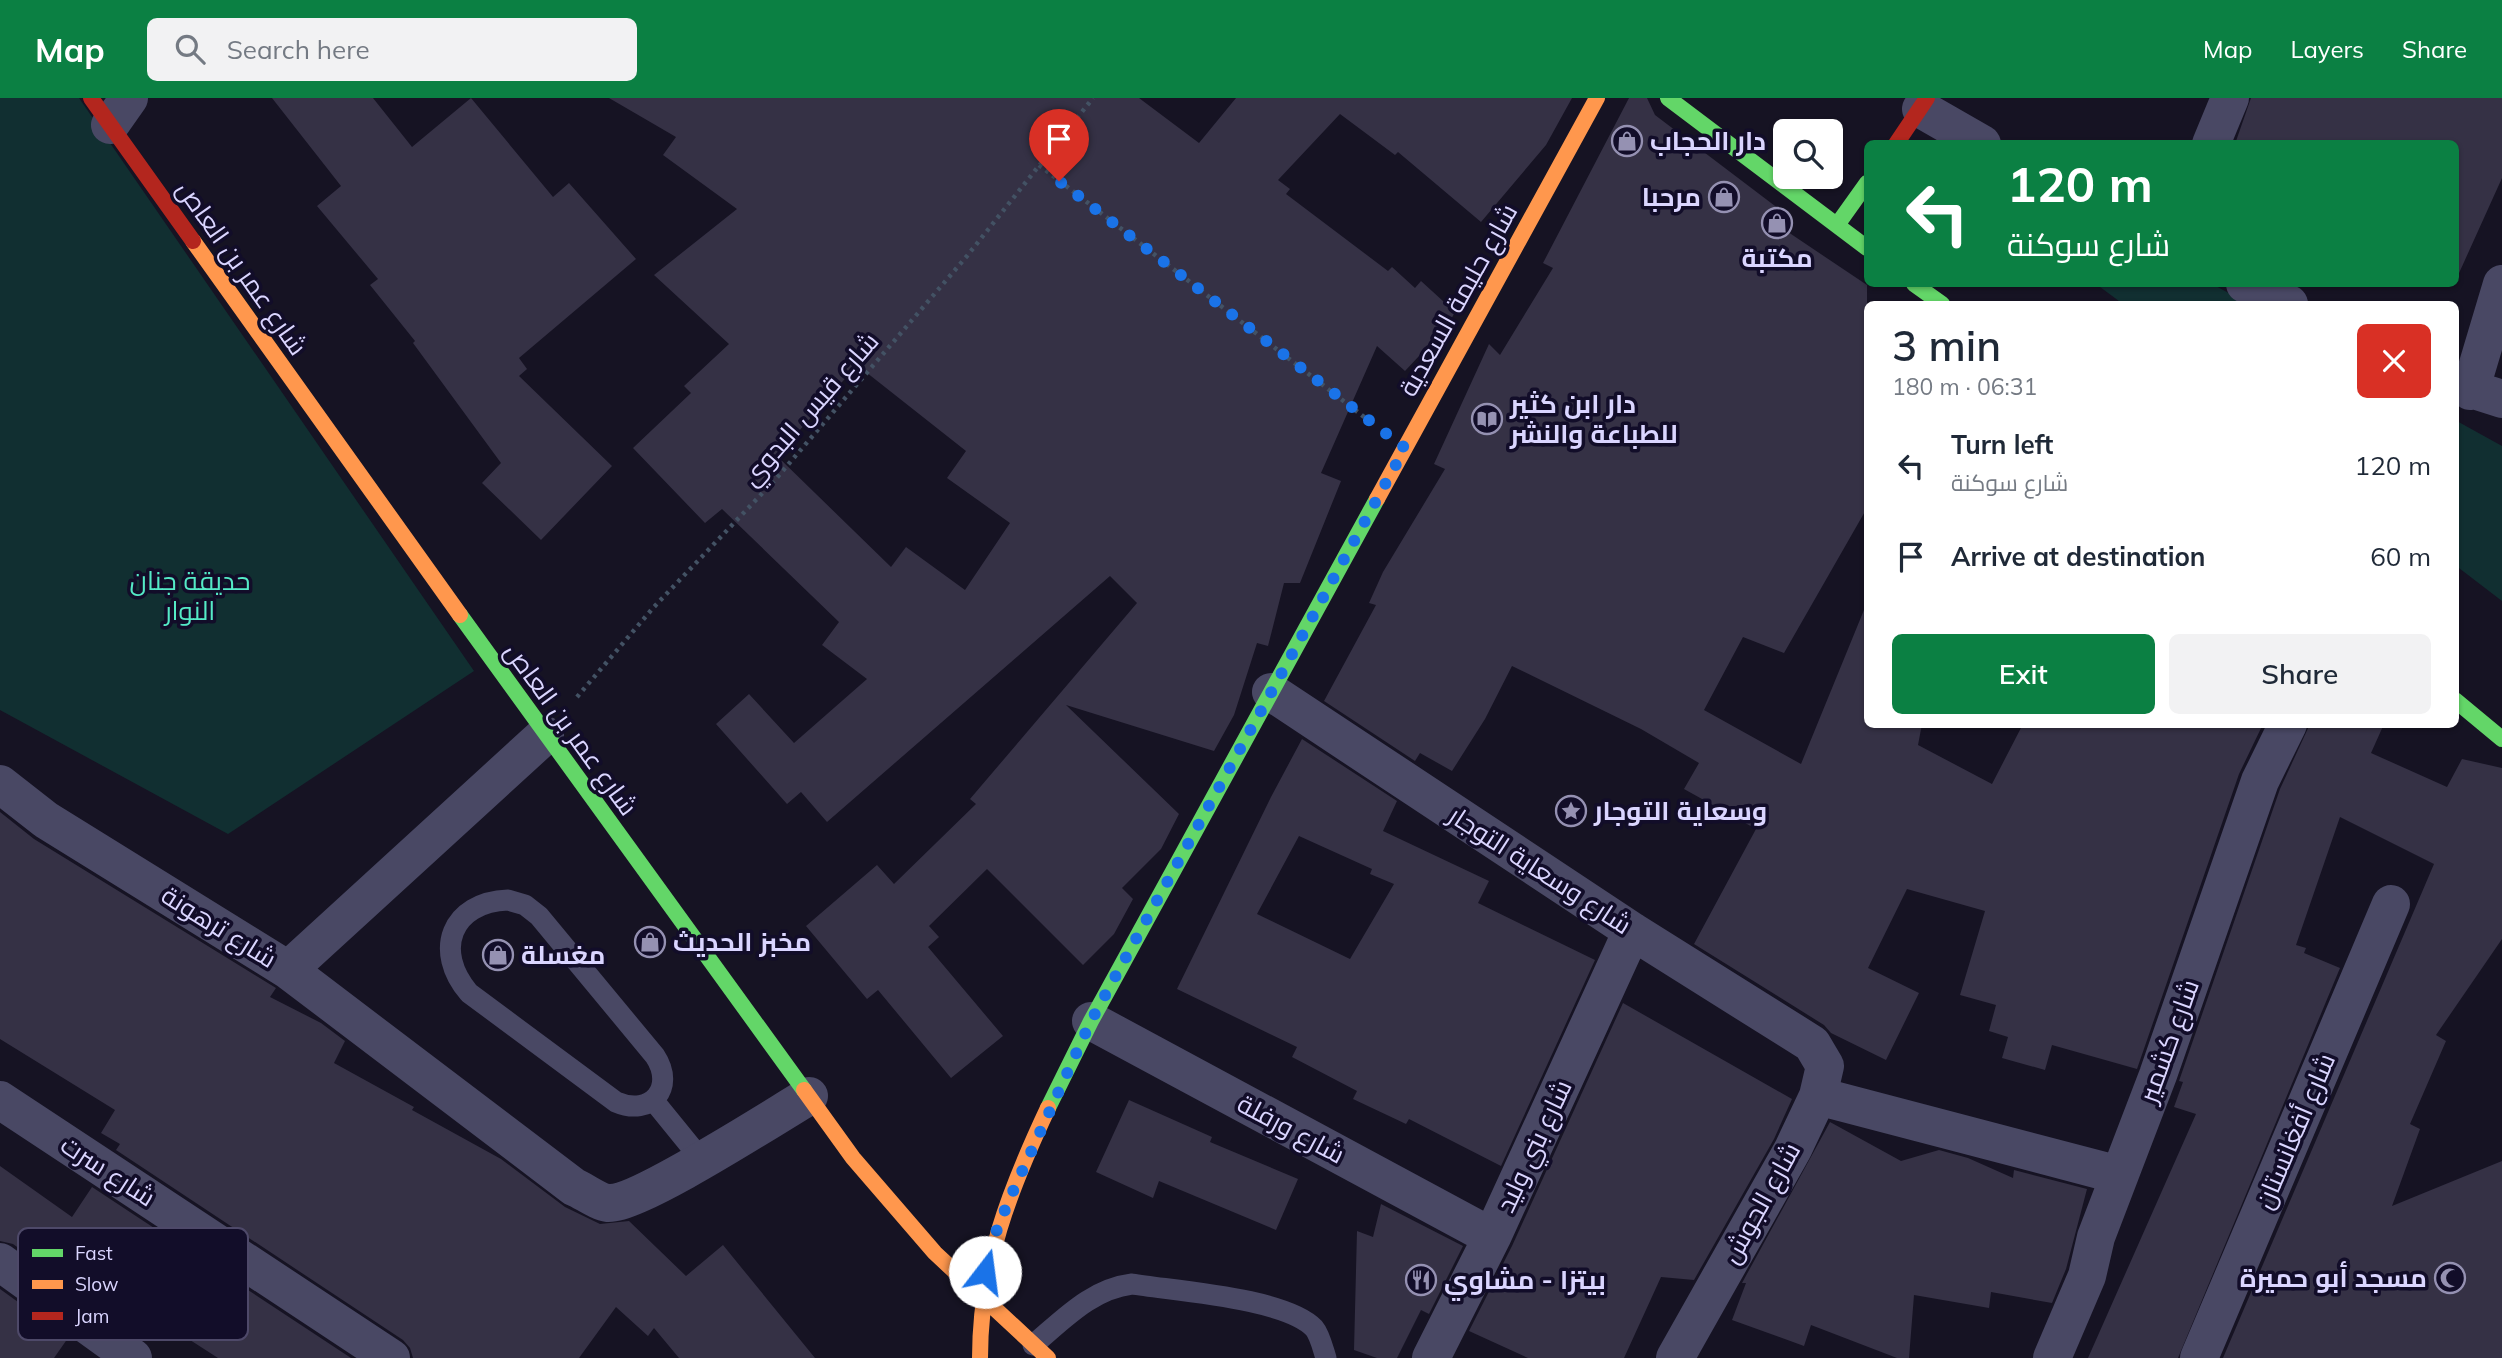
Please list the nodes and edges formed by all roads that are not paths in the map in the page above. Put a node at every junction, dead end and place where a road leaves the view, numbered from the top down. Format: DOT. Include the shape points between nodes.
graph roads {
  1 [pos="1597,98"];
  2 [pos="1668,98"];
  3 [pos="2230,98"];
  4 [pos="1924,104"];
  5 [pos="110,107"];
  6 [pos="1899,140"];
  7 [pos="1976,140"];
  8 [pos="2213,140"];
  9 [pos="1864,187"];
  10 [pos="1837,225"];
  11 [pos="1864,246"];
  12 [pos="2502,284"];
  13 [pos="1918,287"];
  14 [pos="2252,287"];
  15 [pos="1938,301"];
  16 [pos="2283,301"];
  17 [pos="2476,391"];
  18 [pos="1271,692"];
  19 [pos="2459,703"];
  20 [pos="2286,728"];
  21 [pos="545,735"];
  22 [pos="2502,739"];
  23 [pos="0,784"];
  24 [pos="2391,904"];
  25 [pos="1632,931"];
  26 [pos="288,970"];
  27 [pos="1091,1021"];
  28 [pos="1812,1044"];
  29 [pos="808,1096"];
  30 [pos="1818,1096"];
  31 [pos="0,1100"];
  32 [pos="653,1100"];
  33 [pos="701,1159"];
  34 [pos="2119,1175"];
  35 [pos="194,1228"];
  36 [pos="1492,1237"];
  37 [pos="0,1262"];
  38 [pos="248,1264"];
  39 [pos="18,1275"];
  40 [pos="979,1297"];
  41 [pos="108,1340"];
  42 [pos="1040,1352"];
  43 [pos="133,1358"];
  44 [pos="391,1358"];
  45 [pos="980,1358"];
  46 [pos="1326,1358"];
  47 [pos="1431,1358"];
  48 [pos="1675,1358"];
  49 [pos="2052,1358"];
  50 [pos="2199,1358"];
  1 -- 18 [label="street, شارع حليمة السعدية"];
  2 -- 10 [label="street"];
  3 -- 8 [label="street"];
  4 -- 6 [label="street"];
  4 -- 7 [label="street"];
  5 -- 21 [label="street, شارع عمر بن العاص"];
  9 -- 10 [label="street"];
  10 -- 11 [label="street"];
  12 -- 17 [label="street"];
  13 -- 15 [label="street"];
  14 -- 16 [label="street"];
  18 -- 25 [label="street, شارع وسعاية التوجار"];
  18 -- 27 [label="street, شارع حليمة السعدية"];
  19 -- 22 [label="street"];
  20 -- 34 [label="street, شارع كشمير" via="2260,781"];
  21 -- 26 [label="street, شارع ترهونة"];
  21 -- 29 [label="street, شارع عمر بن العاص"];
  23 -- 26 [label="street, شارع ترهونة" via="46,820"];
  24 -- 50 [label="street, شارع أفغانستان"];
  25 -- 28 [label="street, شارع وسعاية التوجار"];
  25 -- 36 [label="street, شارع بني وليد"];
  26 -- 33 [label="street" via="574,1187 607,1203 654,1187"];
  27 -- 36 [label="street, شارع ورفلة"];
  27 -- 40 [label="street, شارع حليمة السعدية" via="1009,1200 990,1247"];
  28 -- 30 [label="street, شارع الجوش" via="1825,1066"];
  29 -- 33 [label="street"];
  29 -- 40 [label="street, شارع عمر بن العاص" via="893,1207"];
  30 -- 34 [label="street"];
  30 -- 48 [label="street, شارع الجوش"];
  31 -- 35 [label="street, شارع سرت"];
  32 -- 32 [label="lane" via="661,1091 662,1066 539,916 524,905 489,901 458,921 450,940 450,960 456,979 469,993 617,1102 629,1108"];
  32 -- 33 [label="lane"];
  34 -- 49 [label="street, شارع كشمير" via="2087,1276"];
  36 -- 47 [label="street, شارع بني وليد"];
  37 -- 39 [label="street"];
  38 -- 44 [label="street, شارع سرت"];
  40 -- 42 [label="street, شارع عمر بن العاص"];
  40 -- 45 [label="street, شارع حليمة السعدية"];
  41 -- 43 [label="street"];
  42 -- 46 [label="lane" via="1091,1296 1132,1284 1271,1306 1298,1315 1316,1330"];
}
